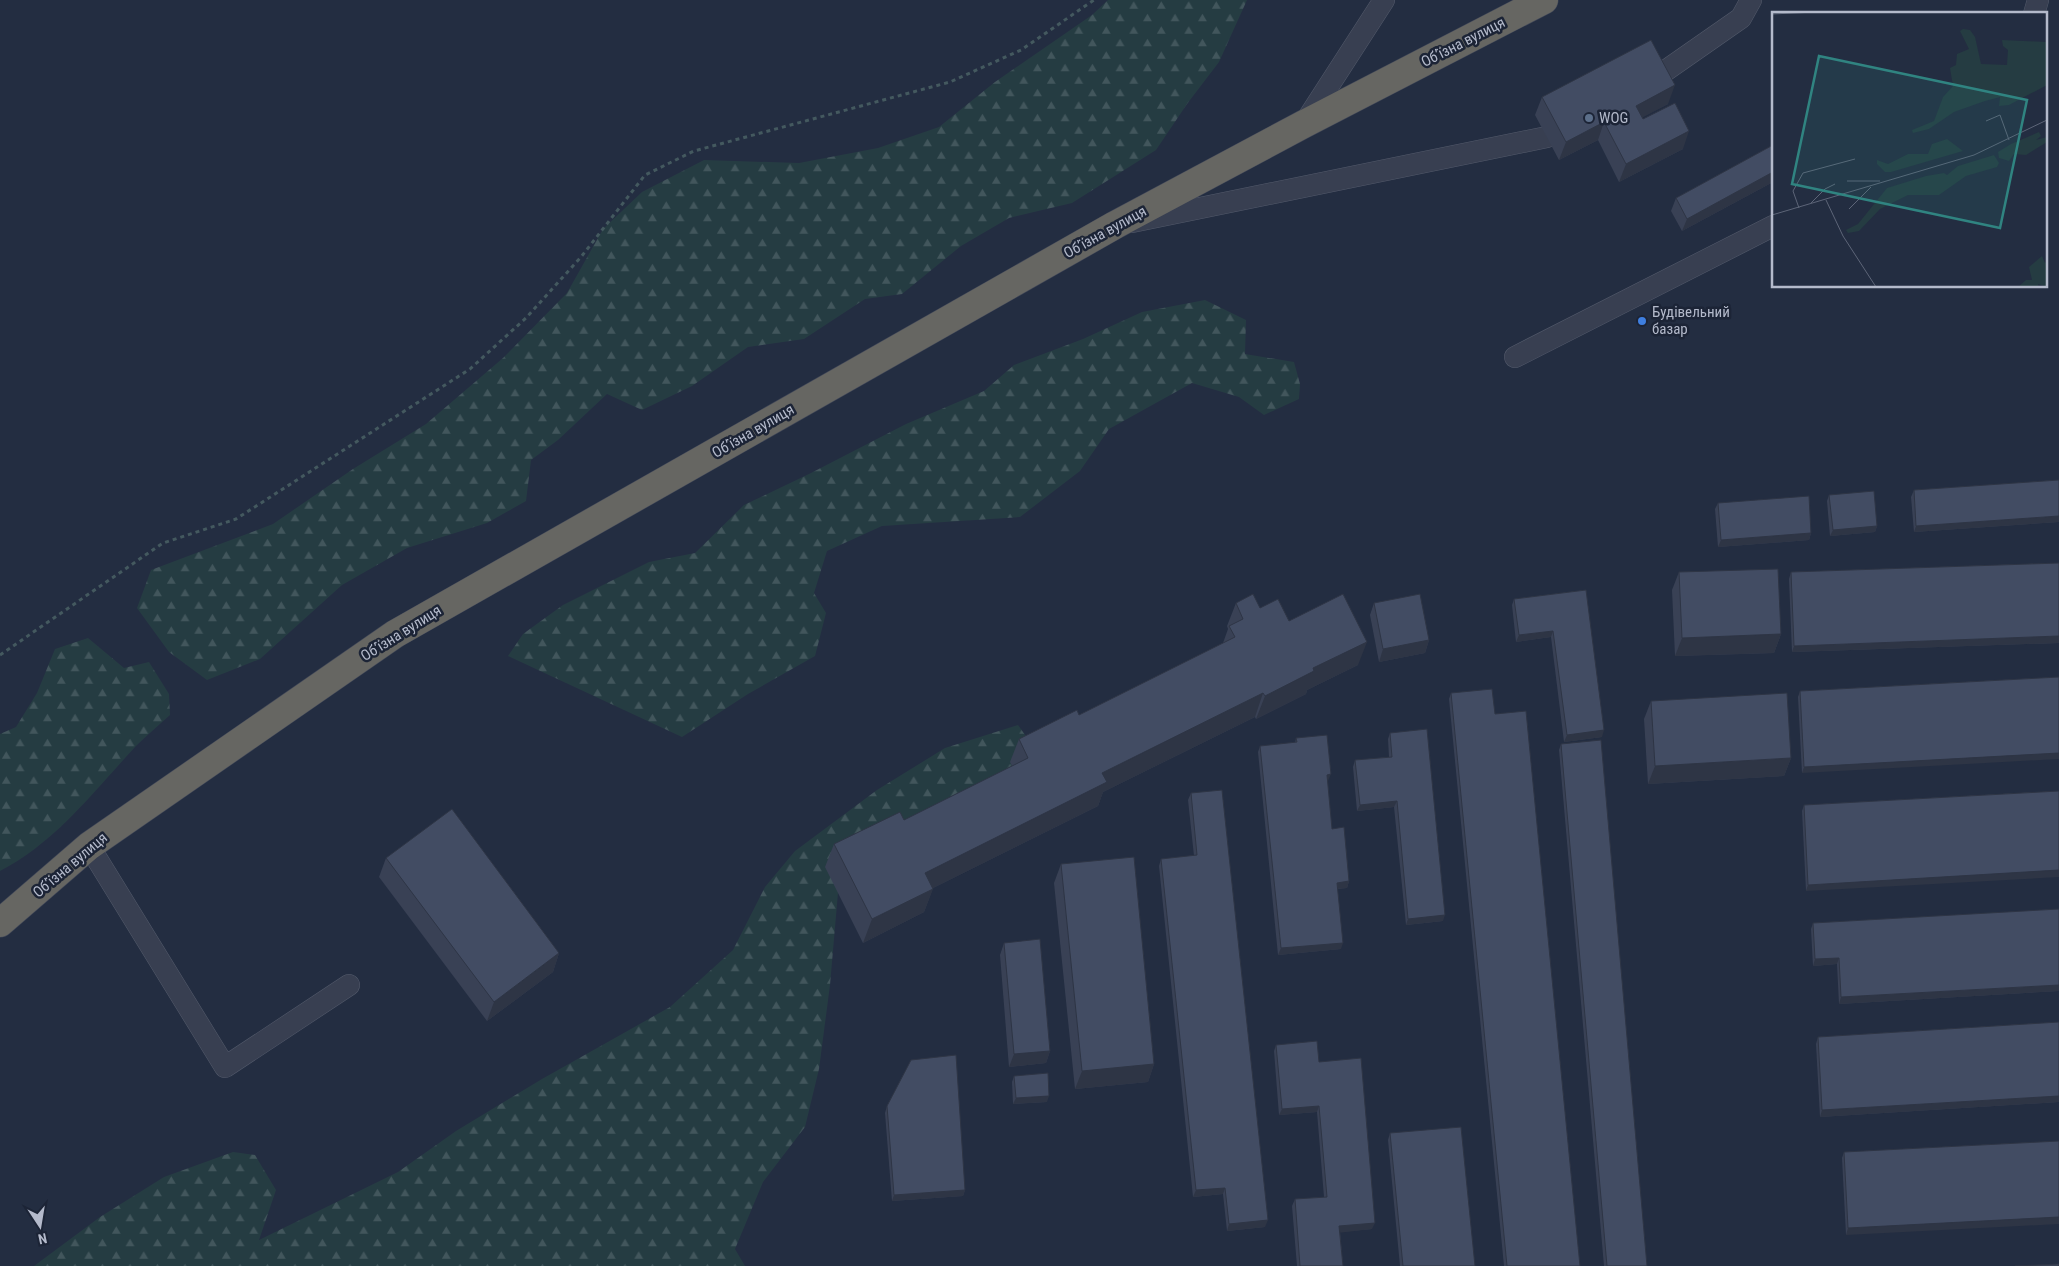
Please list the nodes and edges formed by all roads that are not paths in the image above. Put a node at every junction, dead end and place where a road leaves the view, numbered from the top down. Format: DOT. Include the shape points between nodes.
graph roads {
  1 [pos="1384,0"];
  2 [pos="1544,0"];
  3 [pos="1752,0"];
  4 [pos="1655,78"];
  5 [pos="1304,124"];
  6 [pos="1547,137"];
  7 [pos="1115,226"];
  8 [pos="1772,227"];
  9 [pos="1515,357"];
  10 [pos="89,846"];
  11 [pos="0,924"];
  12 [pos="349,985"];
  1 -- 5 [label="lane"];
  2 -- 5 [label="highway, Обʼїзна вулиця"];
  3 -- 4 [label="lane" via="1740,18"];
  5 -- 7 [label="highway, Обʼїзна вулиця"];
  6 -- 7 [label="lane"];
  7 -- 10 [label="highway, Обʼїзна вулиця" via="395,634"];
  8 -- 9 [label="lane"];
  10 -- 11 [label="highway, Обʼїзна вулиця"];
  10 -- 12 [label="lane" via="225,1067"];
}
